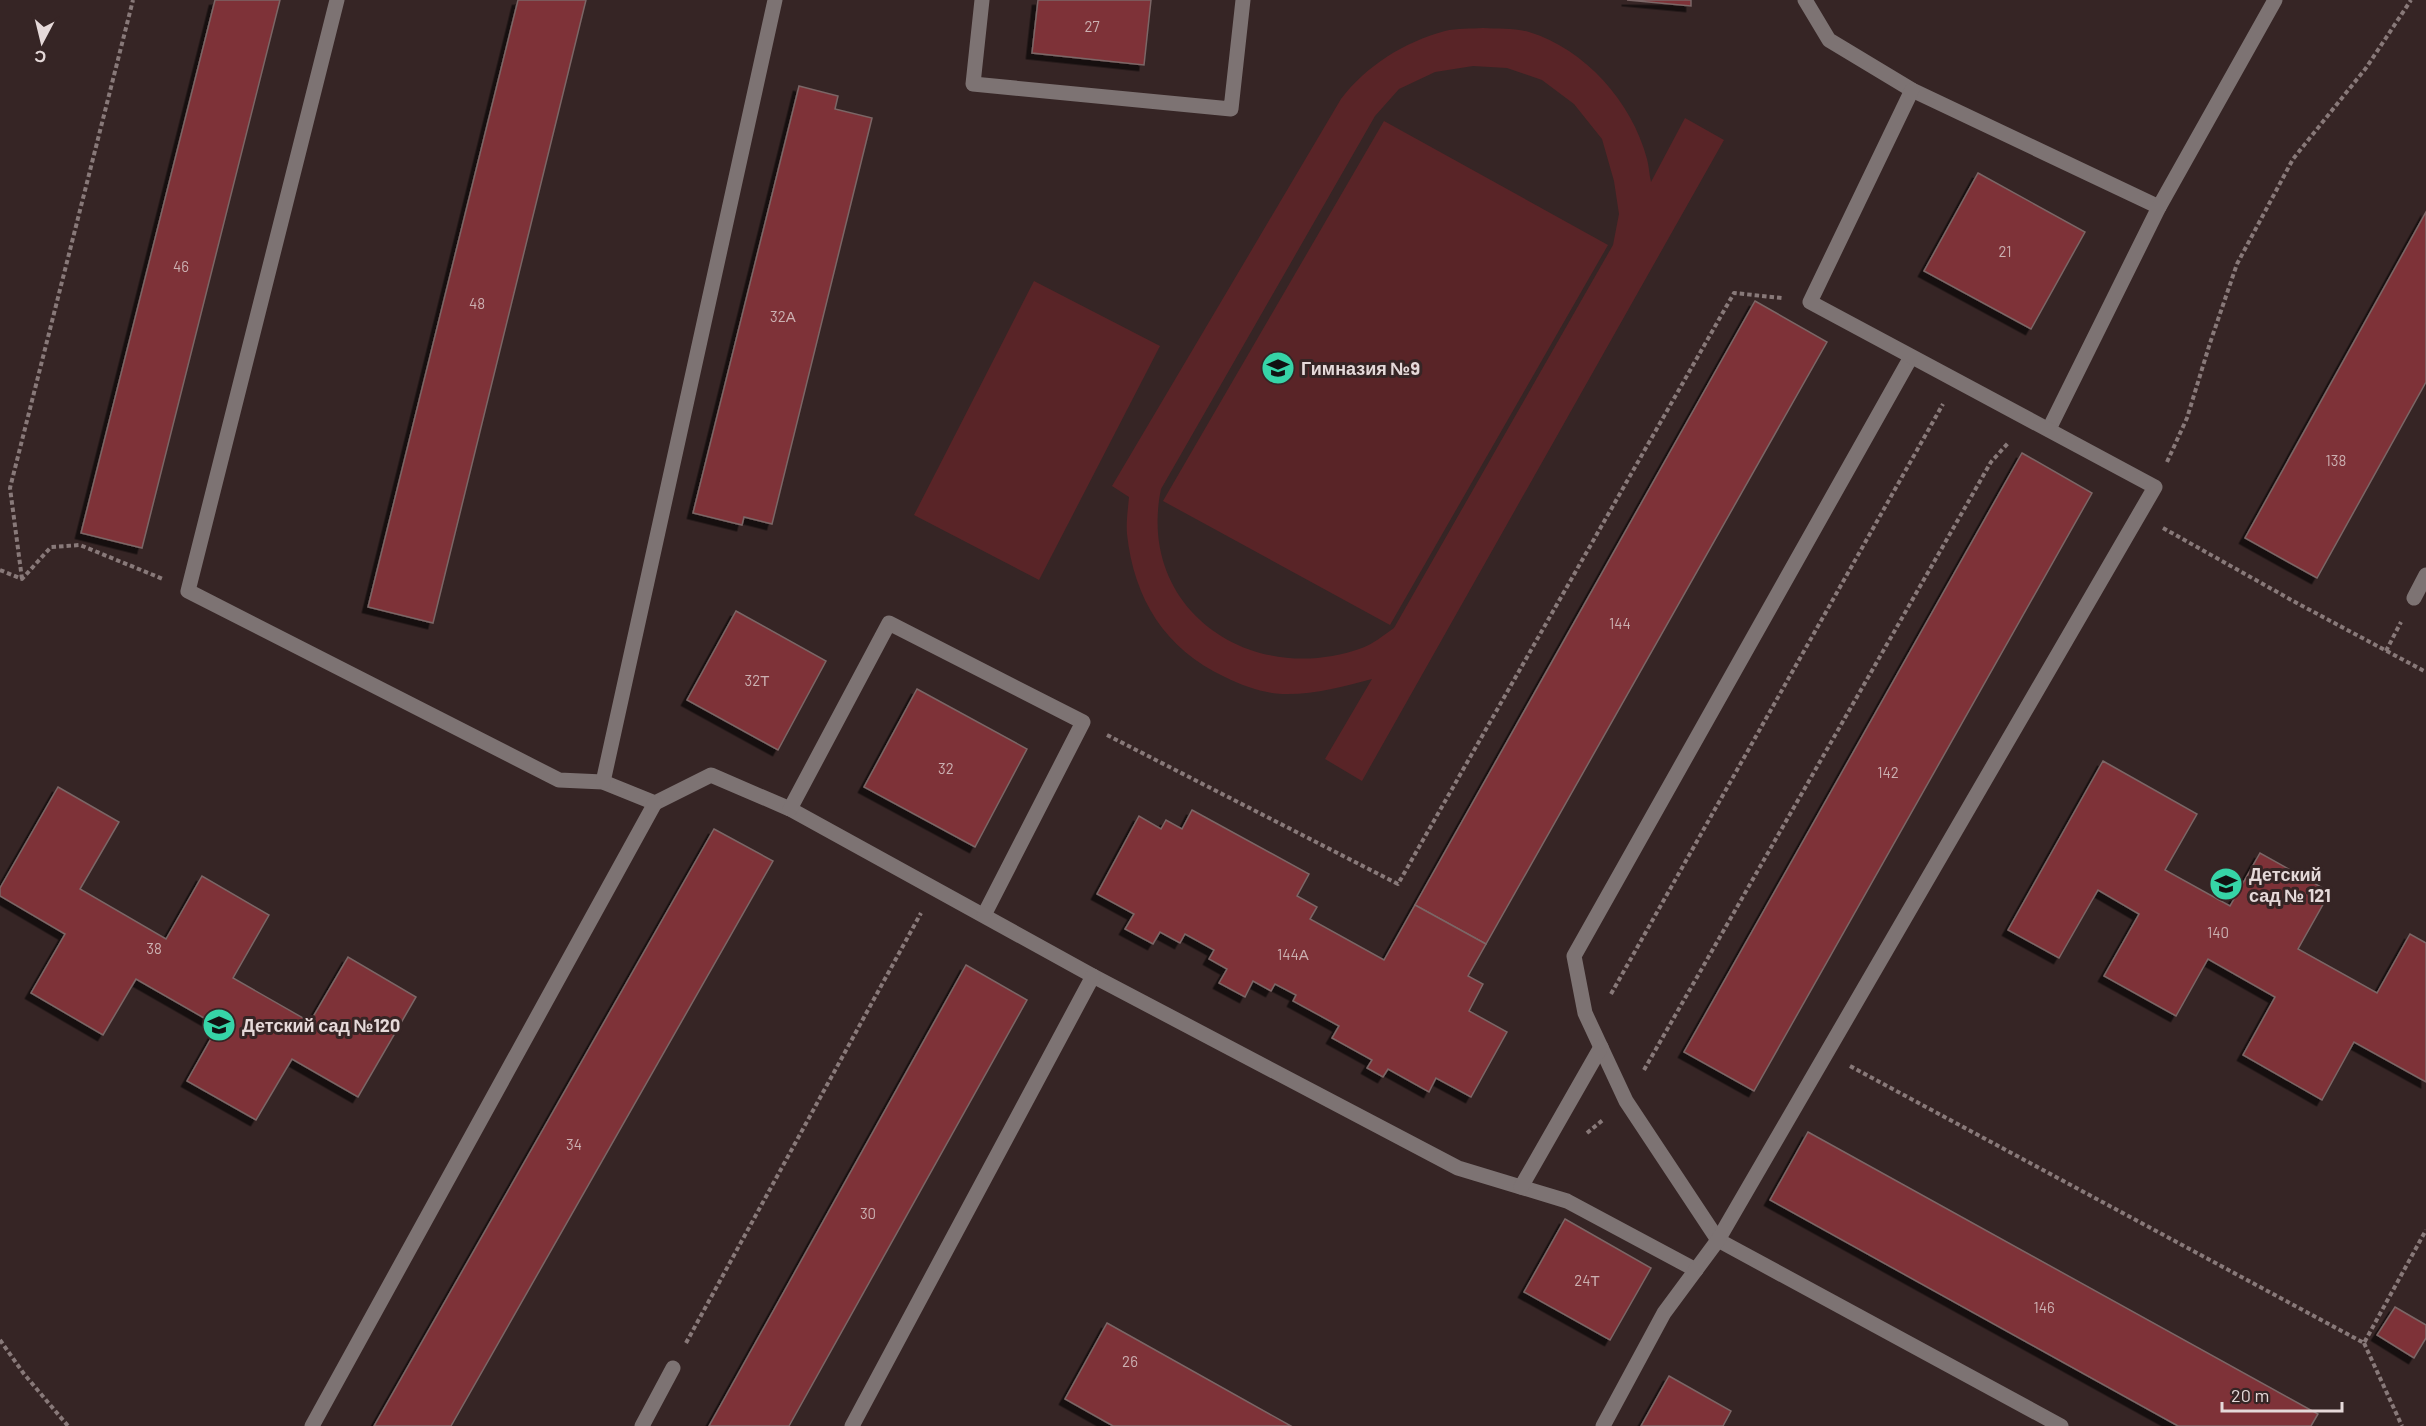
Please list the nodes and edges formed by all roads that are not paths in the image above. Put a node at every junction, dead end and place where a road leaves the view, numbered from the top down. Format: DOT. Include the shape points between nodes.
graph roads {
  1 [pos="337,0"];
  2 [pos="775,0"];
  3 [pos="982,0"];
  4 [pos="1243,0"];
  5 [pos="1805,0"];
  6 [pos="2275,0"];
  7 [pos="1912,90"];
  8 [pos="2159,207"];
  9 [pos="1911,357"];
  10 [pos="2049,429"];
  11 [pos="2426,575"];
  12 [pos="2414,598"];
  13 [pos="603,782"];
  14 [pos="655,803"];
  15 [pos="790,809"];
  16 [pos="984,915"];
  17 [pos="1093,976"];
  18 [pos="1601,1047"];
  19 [pos="1521,1187"];
  20 [pos="1718,1240"];
  21 [pos="1696,1270"];
  22 [pos="673,1368"];
  23 [pos="312,1426"];
  24 [pos="642,1426"];
  25 [pos="852,1426"];
  26 [pos="1603,1426"];
  27 [pos="2061,1426"];
  1 -- 13 [label="lane" via="188,591 559,780"];
  2 -- 13 [label="lane"];
  3 -- 4 [label="lane" via="974,84 1232,109"];
  5 -- 7 [label="lane" via="1829,40"];
  6 -- 8 [label="lane"];
  7 -- 8 [label="lane"];
  7 -- 9 [label="lane" via="1810,302"];
  8 -- 10 [label="lane"];
  9 -- 10 [label="lane"];
  9 -- 18 [label="lane" via="1574,956 1585,1013"];
  10 -- 20 [label="lane" via="2155,487"];
  11 -- 12 [label="lane"];
  13 -- 14 [label="lane"];
  14 -- 15 [label="lane" via="711,775"];
  14 -- 23 [label="lane"];
  15 -- 16 [label="lane"];
  15 -- 16 [label="lane" via="889,623 1083,722"];
  16 -- 17 [label="lane"];
  17 -- 19 [label="lane" via="1458,1168"];
  17 -- 25 [label="lane"];
  18 -- 19 [label="lane"];
  18 -- 20 [label="lane" via="1626,1101"];
  19 -- 21 [label="lane" via="1567,1201"];
  20 -- 21 [label="lane"];
  20 -- 27 [label="lane"];
  21 -- 26 [label="lane" via="1664,1313"];
  22 -- 24 [label="lane"];
}
